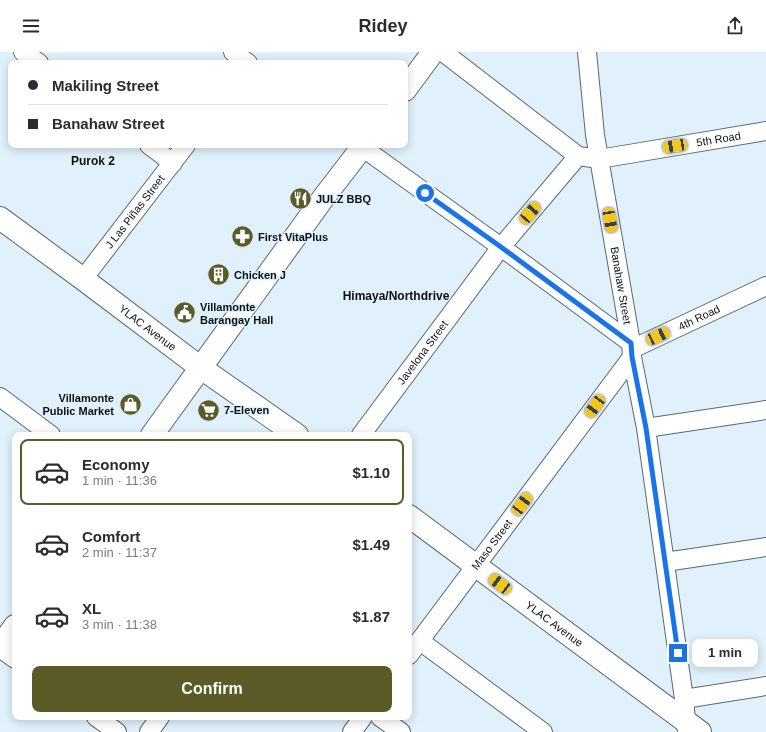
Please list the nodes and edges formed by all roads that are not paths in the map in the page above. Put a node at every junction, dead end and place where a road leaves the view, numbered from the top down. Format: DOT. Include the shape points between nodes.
graph roads {
  1 [pos="23,52"];
  2 [pos="433,52"];
  3 [pos="443,52"];
  4 [pos="587,52"];
  5 [pos="35,60"];
  6 [pos="408,86"];
  7 [pos="766,131"];
  8 [pos="153,148"];
  9 [pos="184,148"];
  10 [pos="361,148"];
  11 [pos="365,148"];
  12 [pos="578,156"];
  13 [pos="599,159"];
  14 [pos="173,163"];
  15 [pos="0,218"];
  16 [pos="501,247"];
  17 [pos="83,279"];
  18 [pos="766,286"];
  19 [pos="631,350"];
  20 [pos="201,368"];
  21 [pos="3,406"];
  22 [pos="766,410"];
  23 [pos="646,428"];
  24 [pos="46,432"];
  25 [pos="154,432"];
  26 [pos="293,432"];
  27 [pos="363,432"];
  28 [pos="412,518"];
  29 [pos="766,547"];
  30 [pos="665,562"];
  31 [pos="476,565"];
  32 [pos="12,630"];
  33 [pos="420,641"];
  34 [pos="0,648"];
  35 [pos="412,651"];
  36 [pos="12,657"];
  37 [pos="766,686"];
  38 [pos="684,699"];
  39 [pos="100,720"];
  40 [pos="158,720"];
  41 [pos="361,720"];
  42 [pos="384,720"];
  43 [pos="691,729"];
  44 [pos="117,732"];
  45 [pos="149,732"];
  46 [pos="352,732"];
  47 [pos="401,732"];
  48 [pos="543,732"];
  1 -- 5 [label="street"];
  2 -- 6 [label="street"];
  3 -- 12 [label="street"];
  4 -- 13 [label="street, Banahaw Street"];
  7 -- 13 [label="street, 5th Road"];
  8 -- 14 [label="street"];
  9 -- 14 [label="street, J Las Piñas Street"];
  10 -- 20 [label="street"];
  11 -- 16 [label="street"];
  12 -- 13 [label="street"];
  12 -- 16 [label="street, Javelona Street"];
  13 -- 19 [label="street, Banahaw Street"];
  14 -- 17 [label="street, J Las Piñas Street"];
  15 -- 17 [label="street, YLAC Avenue"];
  16 -- 19 [label="street"];
  16 -- 27 [label="street, Javelona Street"];
  17 -- 20 [label="street, YLAC Avenue"];
  18 -- 19 [label="street, 4th Road"];
  19 -- 23 [label="street, Banahaw Street"];
  19 -- 31 [label="street, Maso Street"];
  20 -- 25 [label="street"];
  20 -- 26 [label="street, YLAC Avenue"];
  21 -- 24 [label="street"];
  22 -- 23 [label="street"];
  23 -- 30 [label="street, Banahaw Street"];
  28 -- 31 [label="street, YLAC Avenue"];
  29 -- 30 [label="street"];
  30 -- 38 [label="street, Banahaw Street"];
  31 -- 33 [label="street, Maso Street"];
  31 -- 43 [label="street, YLAC Avenue"];
  32 -- 34 [label="street"];
  33 -- 35 [label="street, Maso Street"];
  33 -- 48 [label="street"];
  34 -- 36 [label="street"];
  37 -- 38 [label="street"];
  38 -- 43 [label="street, Banahaw Street"];
  39 -- 44 [label="street"];
  40 -- 45 [label="street"];
  41 -- 46 [label="street"];
  42 -- 47 [label="street"];
}
